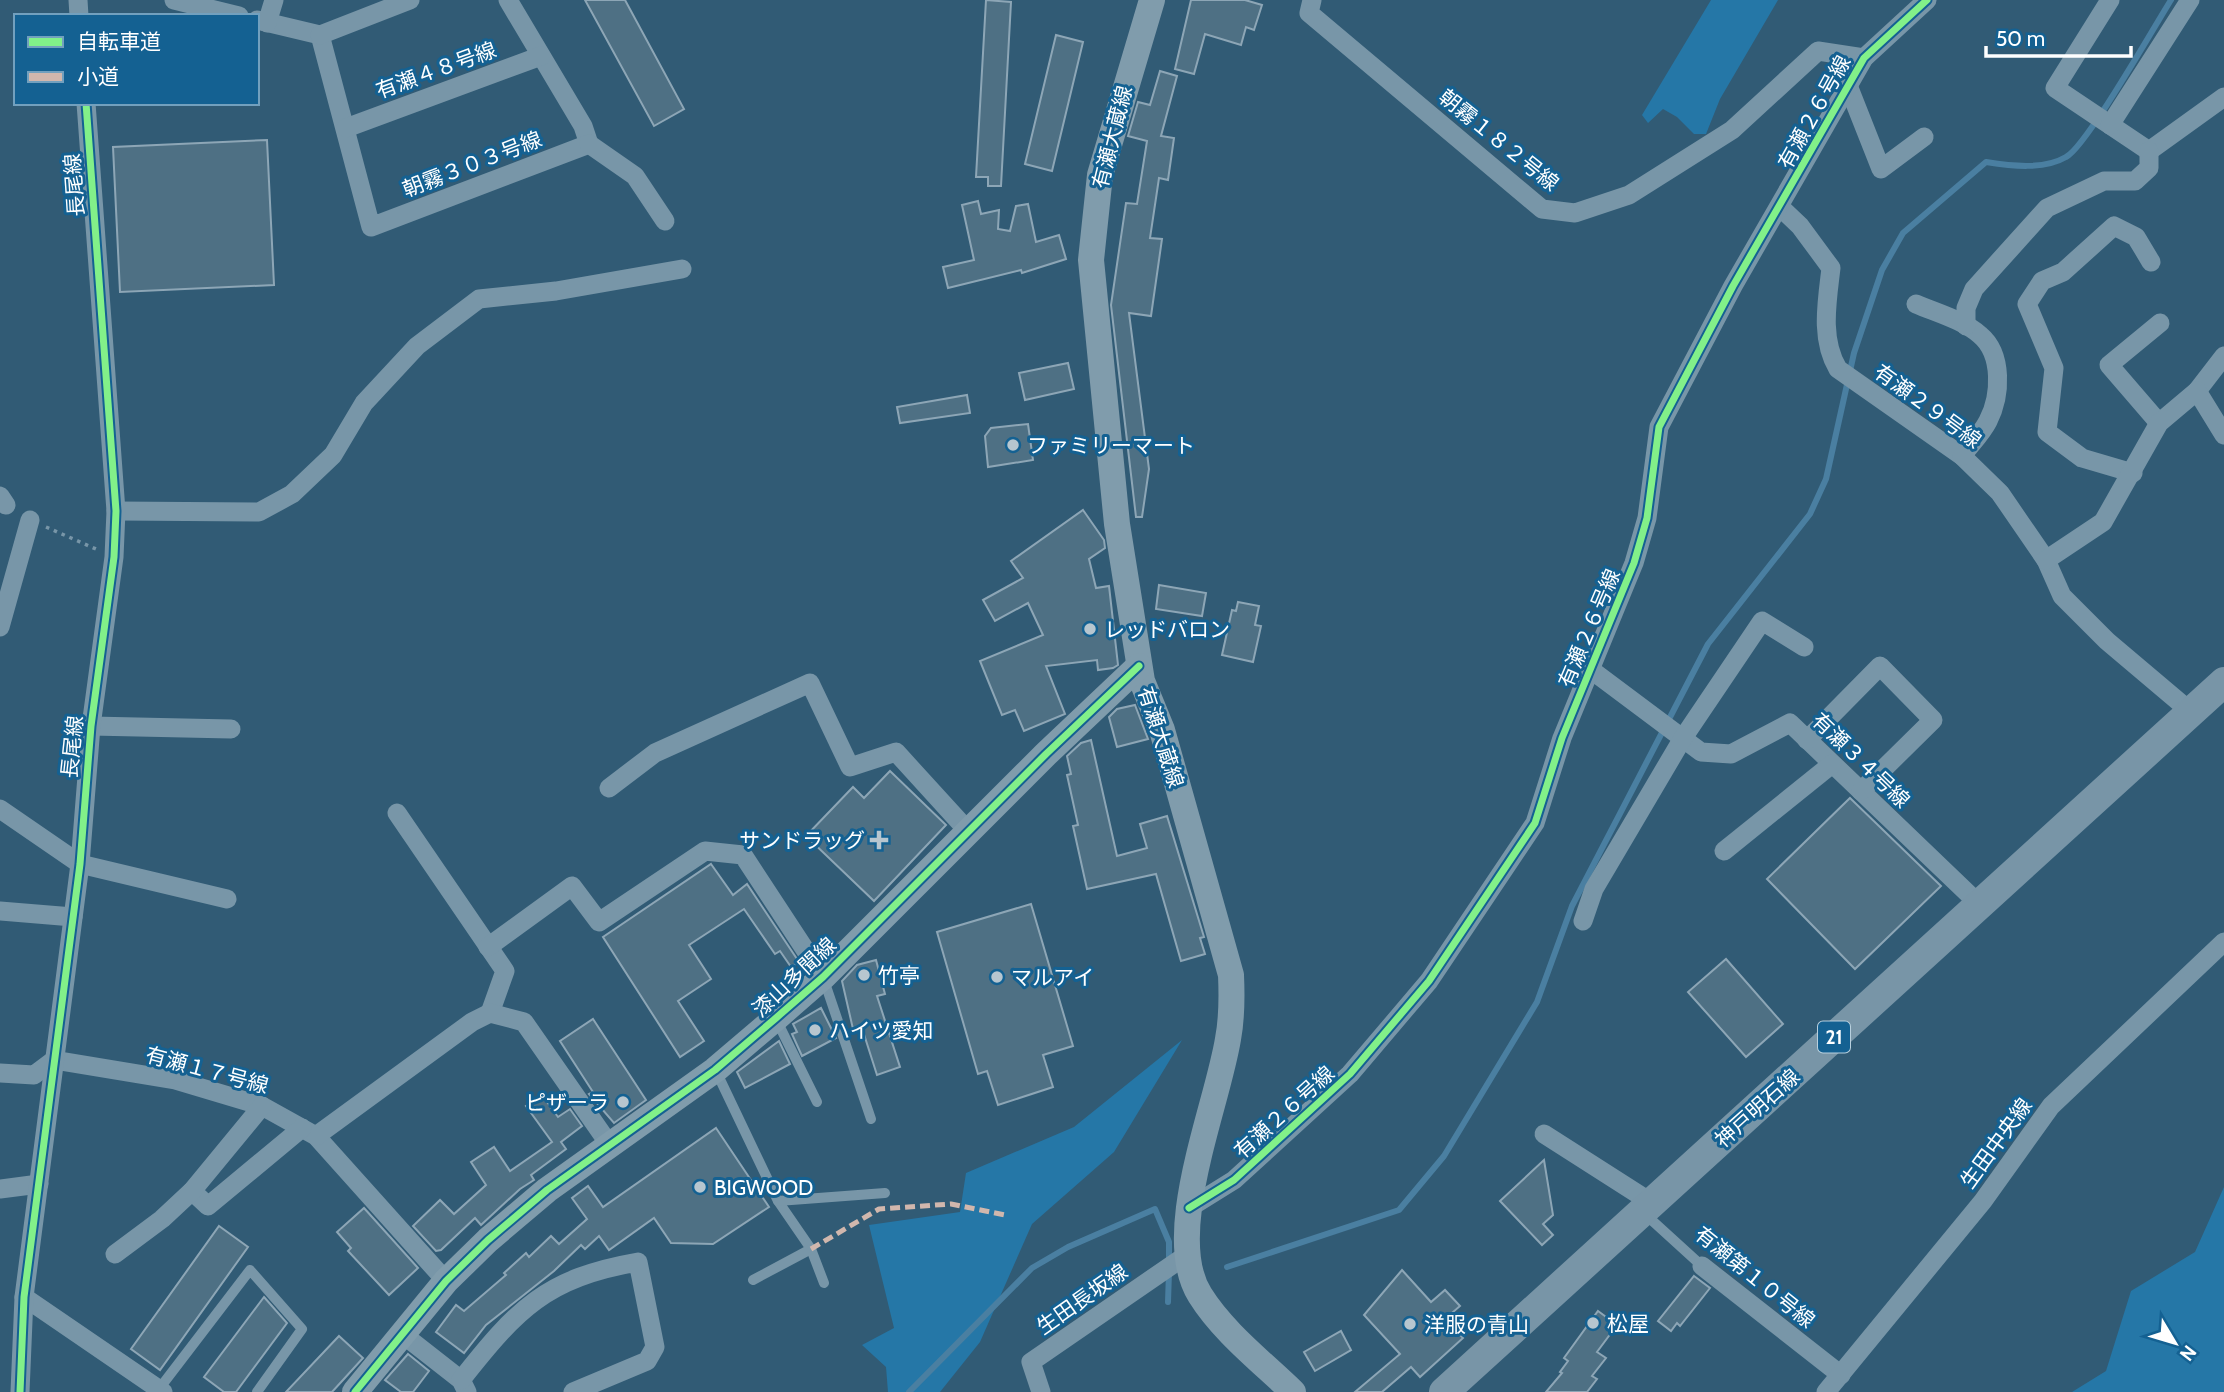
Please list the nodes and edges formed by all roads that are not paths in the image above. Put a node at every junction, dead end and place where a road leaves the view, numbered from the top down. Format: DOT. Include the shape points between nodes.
graph roads {
  1 [pos="174,0"];
  2 [pos="274,0"];
  3 [pos="410,0"];
  4 [pos="508,0"];
  5 [pos="1152,0"];
  6 [pos="1312,0"];
  7 [pos="1927,0"];
  8 [pos="2110,0"];
  9 [pos="2190,0"];
  10 [pos="231,14"];
  11 [pos="262,21"];
  12 [pos="320,35"];
  13 [pos="541,55"];
  14 [pos="1864,58"];
  15 [pos="1849,89"];
  16 [pos="2224,97"];
  17 [pos="86,105"];
  18 [pos="2109,124"];
  19 [pos="346,128"];
  20 [pos="1924,137"];
  21 [pos="589,144"];
  22 [pos="2149,151"];
  23 [pos="1780,207"];
  24 [pos="665,221"];
  25 [pos="2151,262"];
  26 [pos="682,269"];
  27 [pos="1916,304"];
  28 [pos="2160,323"];
  29 [pos="1966,326"];
  30 [pos="2224,356"];
  31 [pos="2197,391"];
  32 [pos="2158,423"];
  33 [pos="2224,435"];
  34 [pos="1962,456"];
  35 [pos="2133,473"];
  36 [pos="116,511"];
  37 [pos="30,520"];
  38 [pos="2046,560"];
  39 [pos="0,627"];
  40 [pos="1804,647"];
  41 [pos="1139,666"];
  42 [pos="1590,669"];
  43 [pos="2224,682"];
  44 [pos="2191,712"];
  45 [pos="91,726"];
  46 [pos="231,729"];
  47 [pos="1680,736"];
  48 [pos="1807,740"];
  49 [pos="1832,764"];
  50 [pos="609,788"];
  51 [pos="1861,791"];
  52 [pos="0,809"];
  53 [pos="397,813"];
  54 [pos="968,831"];
  55 [pos="1724,851"];
  56 [pos="80,863"];
  57 [pos="227,899"];
  58 [pos="1980,905"];
  59 [pos="0,911"];
  60 [pos="73,917"];
  61 [pos="1583,921"];
  62 [pos="2224,942"];
  63 [pos="488,947"];
  64 [pos="823,976"];
  65 [pos="490,1013"];
  66 [pos="776,1018"];
  67 [pos="54,1060"];
  68 [pos="715,1070"];
  69 [pos="0,1073"];
  70 [pos="817,1102"];
  71 [pos="262,1106"];
  72 [pos="871,1119"];
  73 [pos="309,1132"];
  74 [pos="1544,1134"];
  75 [pos="610,1144"];
  76 [pos="39,1184"];
  77 [pos="0,1189"];
  78 [pos="192,1191"];
  79 [pos="885,1193"];
  80 [pos="778,1201"];
  81 [pos="1189,1208"];
  82 [pos="1647,1208"];
  83 [pos="811,1249"];
  84 [pos="115,1254"];
  85 [pos="1185,1256"];
  86 [pos="1702,1266"];
  87 [pos="753,1280"];
  88 [pos="446,1281"];
  89 [pos="824,1283"];
  90 [pos="24,1297"];
  91 [pos="401,1333"];
  92 [pos="1841,1375"];
  93 [pos="464,1386"];
  94 [pos="161,1391"];
  95 [pos="20,1392"];
  96 [pos="257,1392"];
  97 [pos="355,1392"];
  98 [pos="573,1392"];
  99 [pos="1041,1392"];
  100 [pos="1293,1392"];
  101 [pos="1444,1392"];
  102 [pos="1826,1392"];
  1 -- 10 [label="street"];
  2 -- 11 [label="street"];
  3 -- 12 [label="street"];
  4 -- 13 [label="street"];
  5 -- 41 [label="main road, 有瀬大蔵線" via="1100,175 1091,260 1117,524"];
  6 -- 14 [label="street, 朝霧１８２号線" via="1309,13 1542,209 1575,213 1629,195 1732,130 1818,51"];
  7 -- 14 [label="street, 有瀬２６号線"];
  8 -- 18 [label="street" via="2055,88"];
  9 -- 18 [label="street"];
  11 -- 12 [label="street"];
  12 -- 19 [label="street"];
  13 -- 19 [label="street, 有瀬４８号線"];
  13 -- 21 [label="street"];
  14 -- 15 [label="street, 有瀬２６号線"];
  15 -- 20 [label="street" via="1881,169"];
  15 -- 23 [label="street, 有瀬２６号線"];
  16 -- 22 [label="street"];
  17 -- 36 [label="street, 長尾線"];
  18 -- 22 [label="street"];
  19 -- 21 [label="street, 朝霧３０３号線" via="372,227"];
  21 -- 24 [label="street" via="635,176"];
  22 -- 29 [label="street" via="2149,168 2135,181 2104,181 2047,208 1974,289 1966,308"];
  23 -- 34 [label="street, 有瀬２９号線" via="1831,268 1826,310 1828,353 1838,369"];
  23 -- 42 [label="street, 有瀬２６号線" via="1659,428 1647,518 1634,563"];
  25 -- 35 [label="street" via="2136,237 2114,226 2063,272 2042,281 2026,304 2054,368 2047,432 2082,458"];
  26 -- 36 [label="street" via="478,299 417,346 364,403 333,455 292,494 259,512"];
  27 -- 29 [label="street"];
  28 -- 32 [label="street" via="2109,365"];
  29 -- 34 [label="street" via="1981,335 1993,351 1999,381 1989,420"];
  30 -- 31 [label="street"];
  31 -- 32 [label="street"];
  31 -- 33 [label="street"];
  32 -- 35 [label="street"];
  34 -- 38 [label="street, 有瀬２９号線" via="2000,493"];
  35 -- 38 [label="street" via="2103,522"];
  36 -- 45 [label="street, 長尾線"];
  37 -- 39 [label="street"];
  38 -- 44 [label="street, 有瀬２９号線" via="2062,596"];
  40 -- 47 [label="street" via="1762,621"];
  41 -- 54 [label="main road, 漆山多聞線"];
  41 -- 81 [label="main road, 有瀬大蔵線" via="1162,730 1231,975 1228,1041"];
  42 -- 47 [label="street, 有瀬３４号線"];
  42 -- 81 [label="street, 有瀬２６号線" via="1535,823 1429,981 1350,1074 1234,1180"];
  43 -- 44 [label="main road, 神戸明石線 / 21"];
  44 -- 58 [label="main road, 神戸明石線 / 21"];
  45 -- 46 [label="street"];
  45 -- 56 [label="street, 長尾線"];
  47 -- 48 [label="street, 有瀬３４号線" via="1701,752 1731,754 1790,723"];
  47 -- 61 [label="street" via="1594,889"];
  48 -- 49 [label="street, 有瀬３４号線"];
  48 -- 51 [label="street" via="1880,666 1933,720"];
  49 -- 51 [label="street, 有瀬３４号線"];
  49 -- 55 [label="street"];
  50 -- 54 [label="street" via="655,753 810,683 850,767 897,752"];
  51 -- 58 [label="street, 有瀬３４号線"];
  52 -- 56 [label="street"];
  53 -- 63 [label="street"];
  54 -- 64 [label="main road, 漆山多聞線"];
  56 -- 57 [label="street"];
  56 -- 60 [label="street, 長尾線"];
  58 -- 82 [label="main road, 神戸明石線 / 21"];
  59 -- 60 [label="street"];
  60 -- 67 [label="street, 長尾線"];
  62 -- 92 [label="street, 生田中央線" via="2051,1107 1983,1201"];
  63 -- 64 [label="street" via="572,886 599,922 705,851 743,856"];
  63 -- 65 [label="street" via="505,971"];
  64 -- 66 [label="main road, 漆山多聞線"];
  64 -- 72 [label="lane"];
  65 -- 73 [label="street"];
  65 -- 75 [label="street" via="524,1022"];
  66 -- 68 [label="main road, 漆山多聞線"];
  66 -- 70 [label="lane"];
  67 -- 69 [label="street" via="34,1075"];
  67 -- 71 [label="street, 有瀬１７号線" via="175,1080"];
  67 -- 76 [label="street, 長尾線"];
  68 -- 75 [label="main road, 漆山多聞線"];
  68 -- 80 [label="lane"];
  71 -- 73 [label="street, 有瀬１７号線"];
  71 -- 78 [label="street"];
  73 -- 78 [label="street" via="208,1206"];
  73 -- 88 [label="street, 有瀬１７号線"];
  74 -- 82 [label="street, 有瀬第１０号線"];
  75 -- 88 [label="main road, 漆山多聞線" via="537,1199"];
  76 -- 77 [label="street"];
  76 -- 90 [label="street, 長尾線"];
  78 -- 84 [label="street"];
  79 -- 80 [label="lane"];
  80 -- 83 [label="lane"];
  81 -- 85 [label="main road, 有瀬大蔵線"];
  82 -- 86 [label="lane, 有瀬第１０号線"];
  82 -- 101 [label="main road, 神戸明石線 / 21"];
  83 -- 87 [label="lane"];
  83 -- 89 [label="lane"];
  85 -- 99 [label="street, 生田長坂線" via="1031,1362"];
  85 -- 100 [label="main road, 有瀬大蔵線" via="1206,1303"];
  86 -- 92 [label="street, 有瀬第１０号線"];
  88 -- 91 [label="main road, 漆山多聞線"];
  90 -- 94 [label="street"];
  90 -- 95 [label="street, 長尾線"];
  91 -- 93 [label="street"];
  91 -- 97 [label="main road, 漆山多聞線"];
  92 -- 102 [label="street, 生田中央線"];
  93 -- 98 [label="street" via="505,1325 559,1284 595,1270 638,1262 655,1347 647,1361"];
  94 -- 96 [label="lane" via="250,1270 302,1329"];
}
